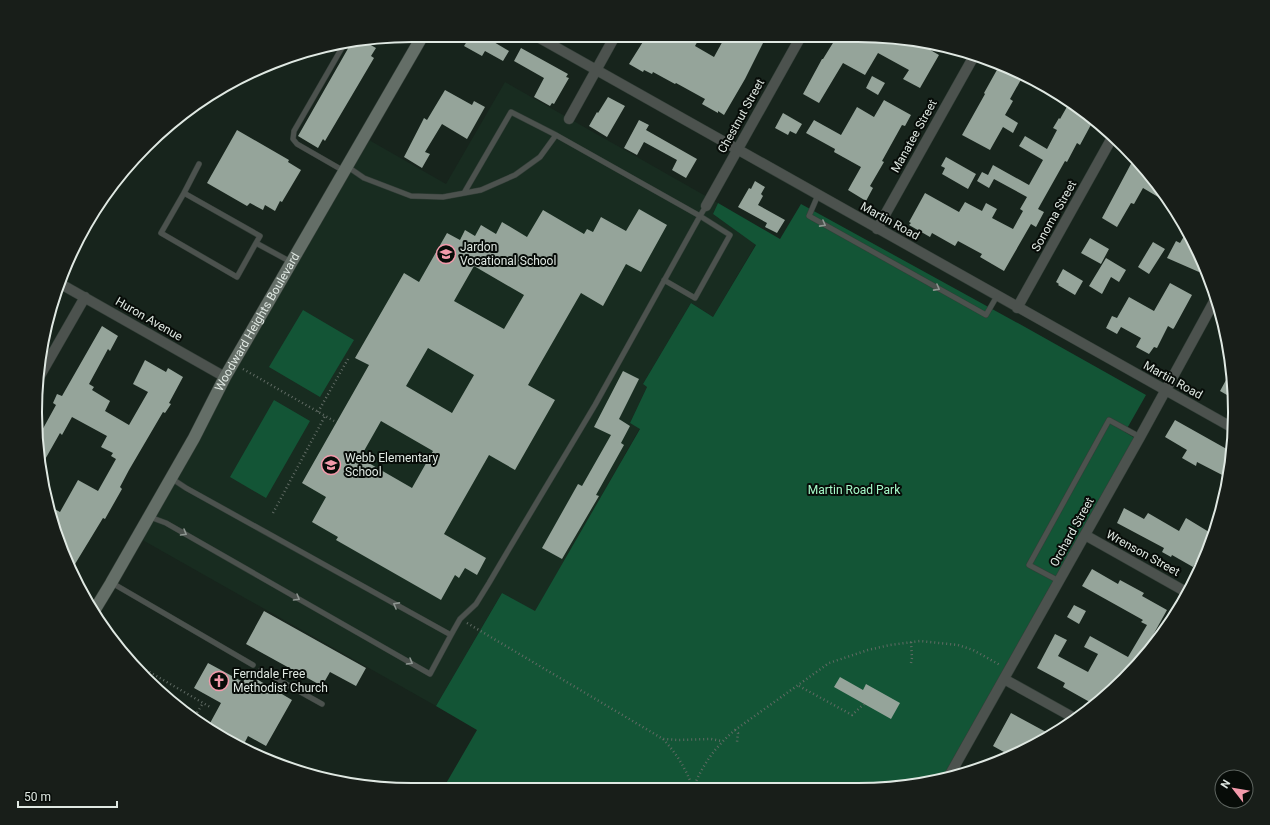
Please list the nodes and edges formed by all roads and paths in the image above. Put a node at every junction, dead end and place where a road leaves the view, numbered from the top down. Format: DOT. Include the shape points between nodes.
graph roads {
  1 [pos="418,42"];
  2 [pos="547,42"];
  3 [pos="612,42"];
  4 [pos="798,42"];
  5 [pos="341,49"];
  6 [pos="972,60"];
  7 [pos="596,70"];
  8 [pos="569,119"];
  9 [pos="556,135"];
  10 [pos="1110,142"];
  11 [pos="737,150"];
  12 [pos="199,164"];
  13 [pos="346,169"];
  14 [pos="184,192"];
  15 [pos="464,193"];
  16 [pos="818,195"];
  17 [pos="706,206"];
  18 [pos="700,216"];
  19 [pos="877,229"];
  20 [pos="256,243"];
  21 [pos="292,263"];
  22 [pos="664,280"];
  23 [pos="65,286"];
  24 [pos="997,296"];
  25 [pos="85,297"];
  26 [pos="1212,306"];
  27 [pos="1017,308"];
  28 [pos="348,359"];
  29 [pos="45,367"];
  30 [pos="242,369"];
  31 [pos="226,377"];
  32 [pos="1166,390"];
  33 [pos="318,412"];
  34 [pos="325,416"];
  35 [pos="334,421"];
  36 [pos="1227,425"];
  37 [pos="1140,437"];
  38 [pos="171,478"];
  39 [pos="273,513"];
  40 [pos="149,516"];
  41 [pos="1085,536"];
  42 [pos="1059,581"];
  43 [pos="111,583"];
  44 [pos="1182,590"];
  45 [pos="97,606"];
  46 [pos="460,619"];
  47 [pos="451,635"];
  48 [pos="911,642"];
  49 [pos="911,663"];
  50 [pos="253,665"];
  51 [pos="1002,666"];
  52 [pos="261,670"];
  53 [pos="148,671"];
  54 [pos="1004,679"];
  55 [pos="799,686"];
  56 [pos="203,703"];
  57 [pos="322,704"];
  58 [pos="864,704"];
  59 [pos="210,707"];
  60 [pos="197,713"];
  61 [pos="1070,716"];
  62 [pos="735,730"];
  63 [pos="663,739"];
  64 [pos="722,741"];
  65 [pos="737,742"];
  66 [pos="952,770"];
  67 [pos="691,783"];
  68 [pos="695,783"];
  1 -- 13 [label="street, Woodward Heights Boulevard"];
  2 -- 7 [label="street, Martin Road"];
  3 -- 7 [label="street"];
  4 -- 11 [label="street, Chestnut Street"];
  5 -- 13 [label="lane" via="294,131 293,139 297,144"];
  6 -- 19 [label="street, Manatee Street"];
  7 -- 8 [label="street"];
  7 -- 11 [label="street, Martin Road"];
  9 -- 15 [label="lane" via="540,157 515,175 481,190"];
  9 -- 15 [label="lane" via="511,112"];
  9 -- 18 [label="lane"];
  10 -- 27 [label="street, Sonoma Street"];
  11 -- 16 [label="street, Martin Road"];
  11 -- 17 [label="street, Chestnut Street"];
  12 -- 14 [label="lane"];
  13 -- 15 [label="lane" via="411,196 443,197"];
  13 -- 21 [label="street, Woodward Heights Boulevard"];
  14 -- 20 [label="lane" via="260,236"];
  14 -- 20 [label="lane" via="161,233 237,277"];
  16 -- 19 [label="street, Martin Road"];
  16 -- 24 [label="lane, one-way" via="809,216 986,315"];
  17 -- 18 [label="lane"];
  18 -- 22 [label="lane"];
  18 -- 22 [label="lane" via="730,234 695,298"];
  19 -- 24 [label="street, Martin Road"];
  20 -- 21 [label="lane"];
  21 -- 31 [label="street, Woodward Heights Boulevard"];
  22 -- 46 [label="lane" via="489,583 476,604"];
  23 -- 25 [label="street, Huron Avenue"];
  24 -- 27 [label="street, Martin Road"];
  25 -- 29 [label="street"];
  25 -- 31 [label="street, Huron Avenue"];
  26 -- 32 [label="street, Orchard Street"];
  27 -- 32 [label="street, Martin Road"];
  28 -- 33 [label="path"];
  30 -- 33 [label="path"];
  31 -- 38 [label="street, Woodward Heights Boulevard"];
  32 -- 36 [label="street, Martin Road"];
  32 -- 37 [label="street, Orchard Street"];
  33 -- 34 [label="path"];
  34 -- 35 [label="path"];
  34 -- 39 [label="path"];
  37 -- 41 [label="street, Orchard Street"];
  37 -- 42 [label="lane" via="1109,420 1101,434 1029,564"];
  38 -- 40 [label="street, Woodward Heights Boulevard"];
  47 -- 38 [label="lane, one-way"];
  40 -- 43 [label="street, Woodward Heights Boulevard"];
  40 -- 47 [label="lane, one-way" via="166,523 430,674"];
  41 -- 42 [label="street, Orchard Street"];
  41 -- 44 [label="street, Wrenson Street"];
  42 -- 54 [label="street, Orchard Street"];
  43 -- 45 [label="street, Woodward Heights Boulevard"];
  43 -- 50 [label="lane"];
  46 -- 47 [label="lane"];
  46 -- 63 [label="path"];
  48 -- 49 [label="path"];
  48 -- 51 [label="path" via="958,645"];
  48 -- 55 [label="path" via="890,644 829,663"];
  52 -- 57 [label="lane"];
  53 -- 56 [label="path"];
  54 -- 61 [label="street"];
  54 -- 66 [label="street, Orchard Street"];
  55 -- 58 [label="path" via="852,715"];
  55 -- 62 [label="path"];
  56 -- 59 [label="path"];
  56 -- 60 [label="path"];
  62 -- 64 [label="path"];
  62 -- 65 [label="path" via="738,733"];
  63 -- 64 [label="path"];
  63 -- 67 [label="path" via="676,754"];
  64 -- 68 [label="path" via="709,757"];
}
